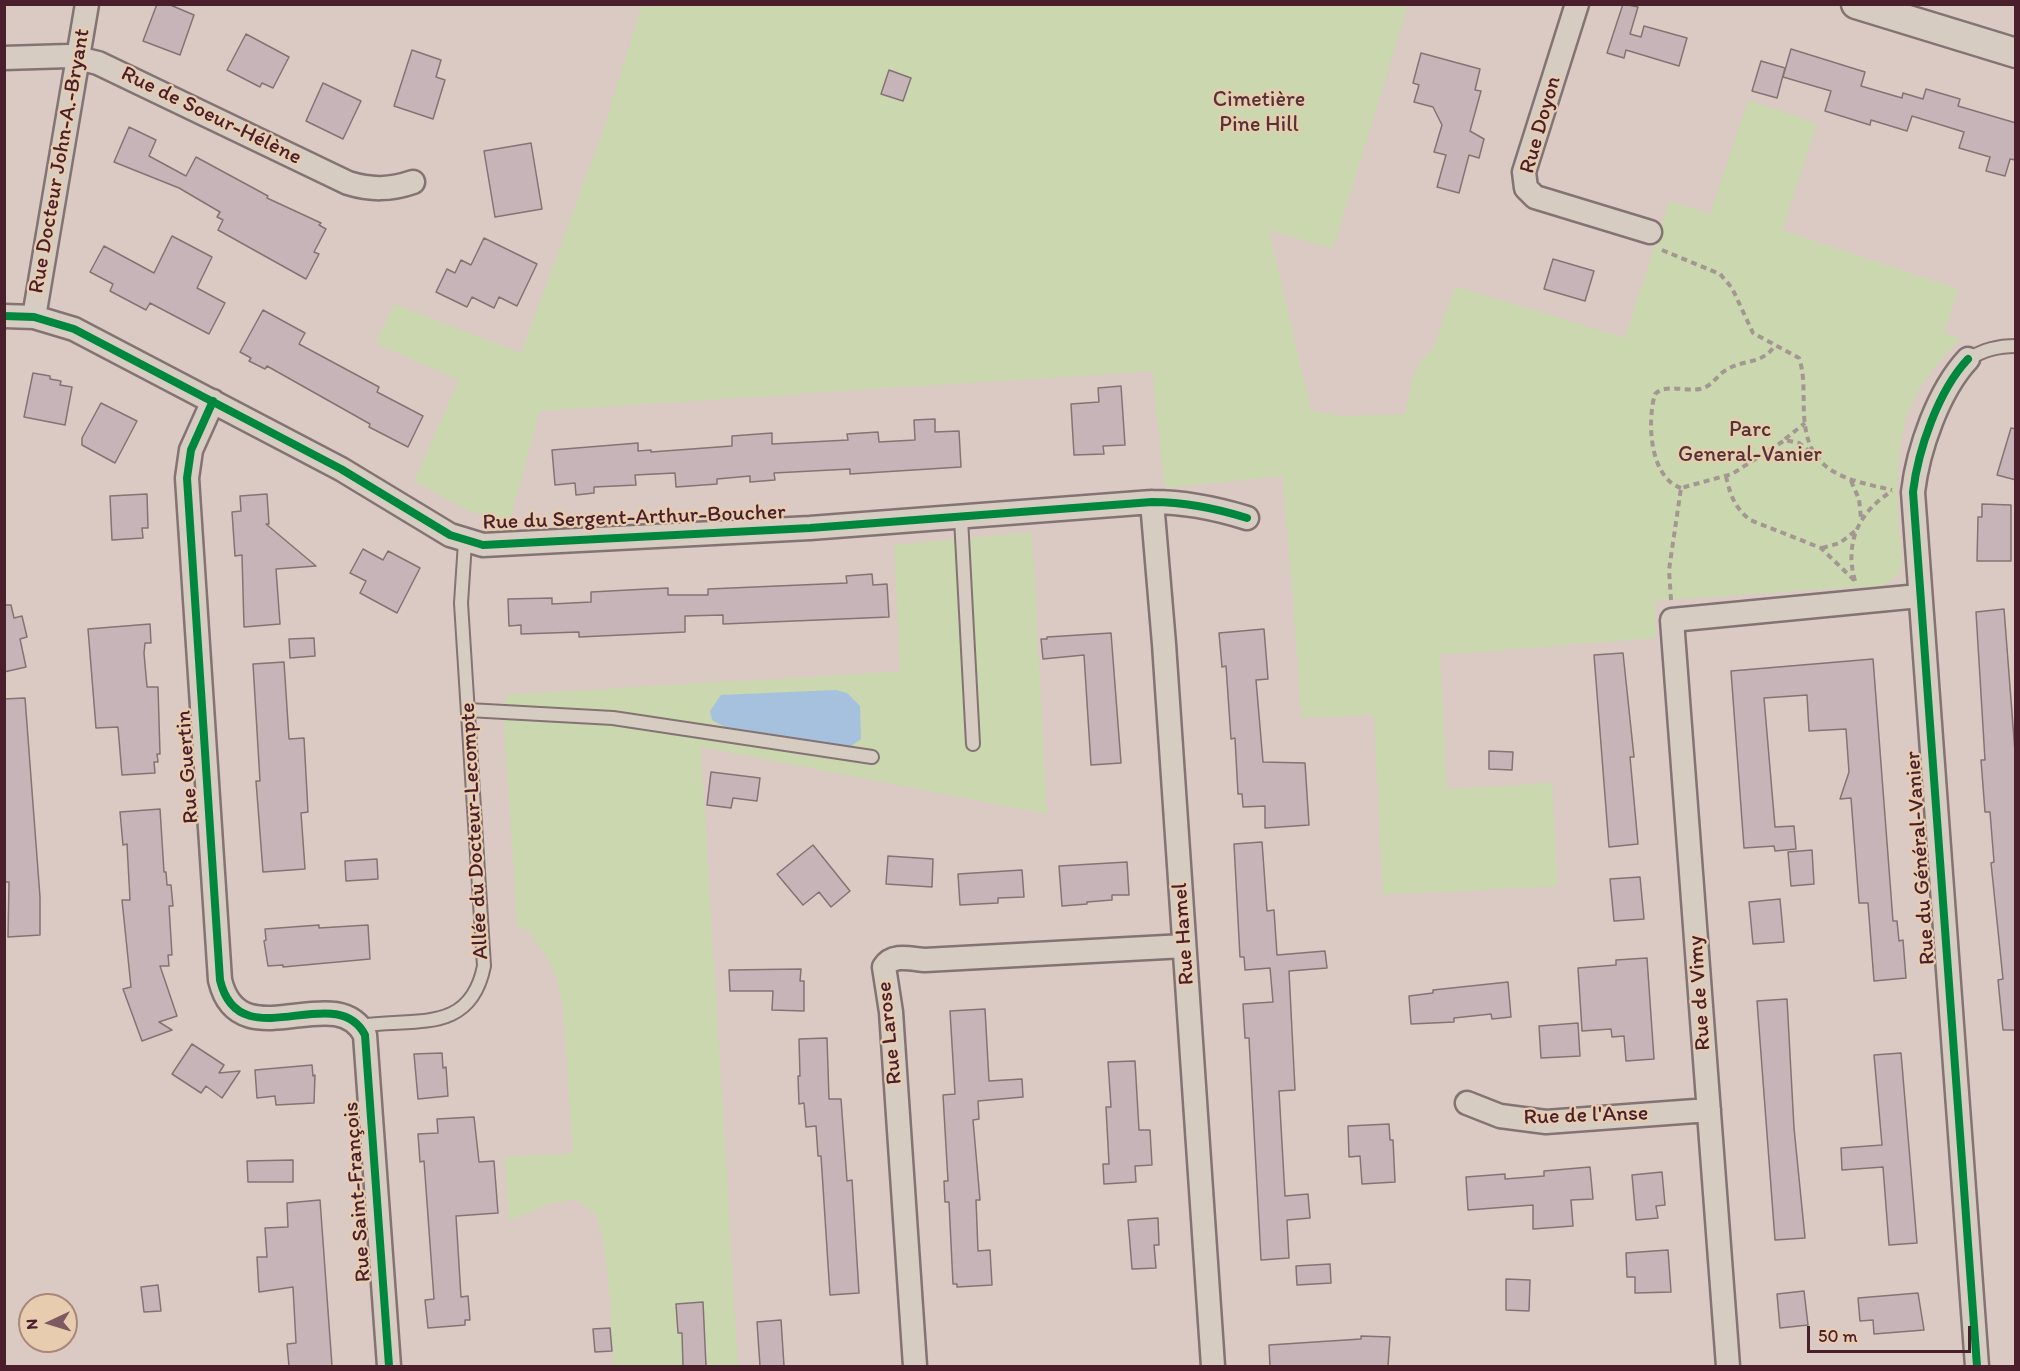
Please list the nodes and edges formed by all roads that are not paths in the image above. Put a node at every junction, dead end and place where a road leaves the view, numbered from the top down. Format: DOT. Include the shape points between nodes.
graph roads {
  1 [pos="87,4"];
  2 [pos="1577,4"];
  3 [pos="1856,4"];
  4 [pos="2016,53"];
  5 [pos="4,58"];
  6 [pos="79,58"];
  7 [pos="413,182"];
  8 [pos="1650,232"];
  9 [pos="4,315"];
  10 [pos="34,317"];
  11 [pos="2016,346"];
  12 [pos="1968,359"];
  13 [pos="213,401"];
  14 [pos="1152,502"];
  15 [pos="962,518"];
  16 [pos="1247,518"];
  17 [pos="465,542"];
  18 [pos="1919,597"];
  19 [pos="468,710"];
  20 [pos="973,744"];
  21 [pos="872,757"];
  22 [pos="1184,946"];
  23 [pos="357,1022"];
  24 [pos="1467,1103"];
  25 [pos="1709,1110"];
  26 [pos="389,1366"];
  27 [pos="915,1366"];
  28 [pos="1213,1366"];
  29 [pos="1728,1366"];
  30 [pos="1977,1366"];
  1 -- 6 [label="street, Rue Docteur John-A.-Bryant"];
  2 -- 8 [label="street, Rue Doyon" via="1524,172 1526,188 1535,197"];
  3 -- 4 [label="street"];
  5 -- 6 [label="street, Rue de Soeur-Hélène"];
  6 -- 7 [label="street, Rue de Soeur-Hélène" via="117,70 348,183 381,189"];
  6 -- 10 [label="street, Rue Docteur John-A.-Bryant"];
  9 -- 10 [label="street, Rue du Sergent-Arthur-Boucher"];
  10 -- 13 [label="street, Rue du Sergent-Arthur-Boucher" via="75,329"];
  11 -- 12 [label="lane" via="1991,348"];
  12 -- 18 [label="street, Rue du Général-Vanier" via="1954,374 1917,465 1902,491"];
  13 -- 17 [label="street, Rue du Sergent-Arthur-Boucher" via="341,469"];
  13 -- 23 [label="street, Rue Guertin" via="191,450 187,478 220,980 231,1007 247,1016 334,1014"];
  14 -- 15 [label="street, Rue du Sergent-Arthur-Boucher"];
  14 -- 16 [label="street, Rue du Sergent-Arthur-Boucher" via="1204,506"];
  14 -- 22 [label="street, Rue Hamel"];
  15 -- 17 [label="street, Rue du Sergent-Arthur-Boucher" via="565,543"];
  15 -- 20 [label="lane"];
  17 -- 19 [label="lane, Allée du Docteur-Lecompte" via="461,603"];
  18 -- 25 [label="street, Rue de Vimy" via="1672,620"];
  18 -- 30 [label="street, Rue du Général-Vanier"];
  19 -- 21 [label="lane" via="613,718"];
  19 -- 23 [label="lane, Allée du Docteur-Lecompte" via="484,966 481,981 473,997 459,1011 441,1020"];
  22 -- 27 [label="street, Rue Larose" via="925,960 900,958 887,963 883,972 891,1012"];
  22 -- 28 [label="street, Rue Hamel"];
  23 -- 26 [label="street, Rue Saint-François" via="366,1045"];
  24 -- 25 [label="street, Rue de l'Anse" via="1500,1116 1546,1122"];
  25 -- 29 [label="street, Rue de Vimy"];
}
